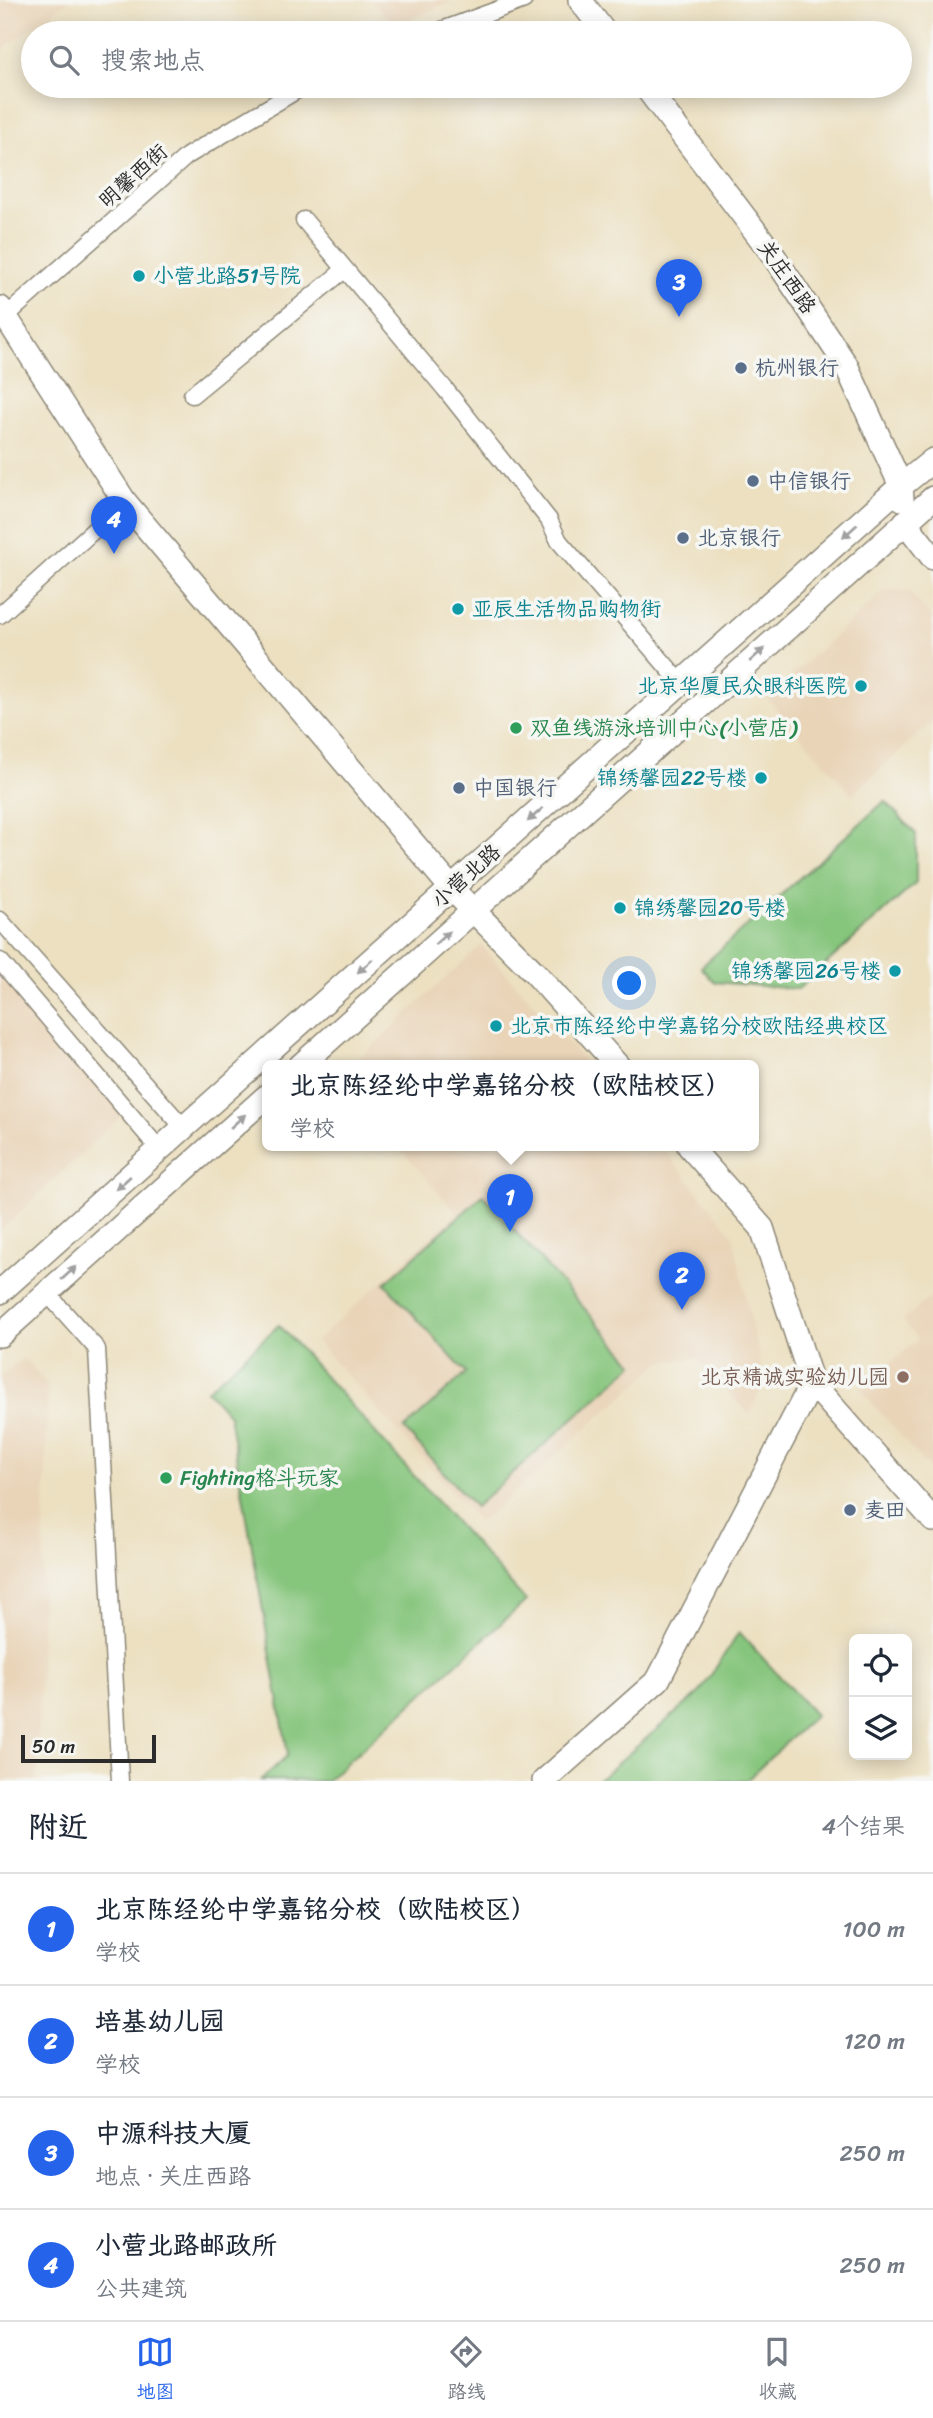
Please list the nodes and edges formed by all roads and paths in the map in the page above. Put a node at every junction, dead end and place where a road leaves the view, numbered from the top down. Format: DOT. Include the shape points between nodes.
graph roads {
  1 [pos="524,0"];
  2 [pos="580,0"];
  3 [pos="467,21"];
  4 [pos="596,21"];
  5 [pos="284,98"];
  6 [pos="654,98"];
  7 [pos="304,220"];
  8 [pos="344,270"];
  9 [pos="3,313"];
  10 [pos="192,395"];
  11 [pos="933,460"];
  12 [pos="901,486"];
  13 [pos="932,501"];
  14 [pos="125,502"];
  15 [pos="905,522"];
  16 [pos="933,558"];
  17 [pos="0,615"];
  18 [pos="681,683"];
  19 [pos="452,890"];
  20 [pos="473,910"];
  21 [pos="0,920"];
  22 [pos="0,961"];
  23 [pos="307,1060"];
  24 [pos="613,1060"];
  25 [pos="262,1100"];
  26 [pos="184,1128"];
  27 [pos="160,1150"];
  28 [pos="694,1151"];
  29 [pos="0,1292"];
  30 [pos="47,1293"];
  31 [pos="0,1335"];
  32 [pos="812,1383"];
  33 [pos="933,1520"];
  34 [pos="120,1781"];
  35 [pos="544,1781"];
  1 -- 3 [label="street"];
  2 -- 4 [label="street"];
  5 -- 9 [label="street, 明馨西街" via="187,156"];
  6 -- 12 [label="street, 关庄西路" via="771,252 846,365"];
  7 -- 8 [label="street"];
  8 -- 10 [label="street"];
  8 -- 18 [label="street" via="549,520 559,541"];
  9 -- 14 [label="street"];
  11 -- 12 [label="street, 小营北路"];
  12 -- 13 [label="street"];
  12 -- 15 [label="street, 关庄西路"];
  12 -- 18 [label="street, 小营北路, one-way"];
  13 -- 15 [label="street, 小营北路"];
  14 -- 17 [label="street"];
  14 -- 19 [label="street"];
  15 -- 16 [label="street"];
  20 -- 15 [label="street, 小营北路, one-way"];
  18 -- 19 [label="street, 小营北路, one-way"];
  19 -- 20 [label="street"];
  19 -- 26 [label="street, 小营北路, one-way"];
  23 -- 20 [label="street, 小营北路, one-way"];
  20 -- 24 [label="street"];
  21 -- 26 [label="street"];
  22 -- 27 [label="street"];
  30 -- 25 [label="street, one-way"];
  26 -- 27 [label="street, 小营北路"];
  27 -- 29 [label="street, 小营北路, one-way"];
  28 -- 32 [label="street" via="762,1228"];
  30 -- 31 [label="street"];
  30 -- 34 [label="street" via="97,1349"];
  32 -- 33 [label="street"];
  32 -- 35 [label="street" via="658,1680"];
}
